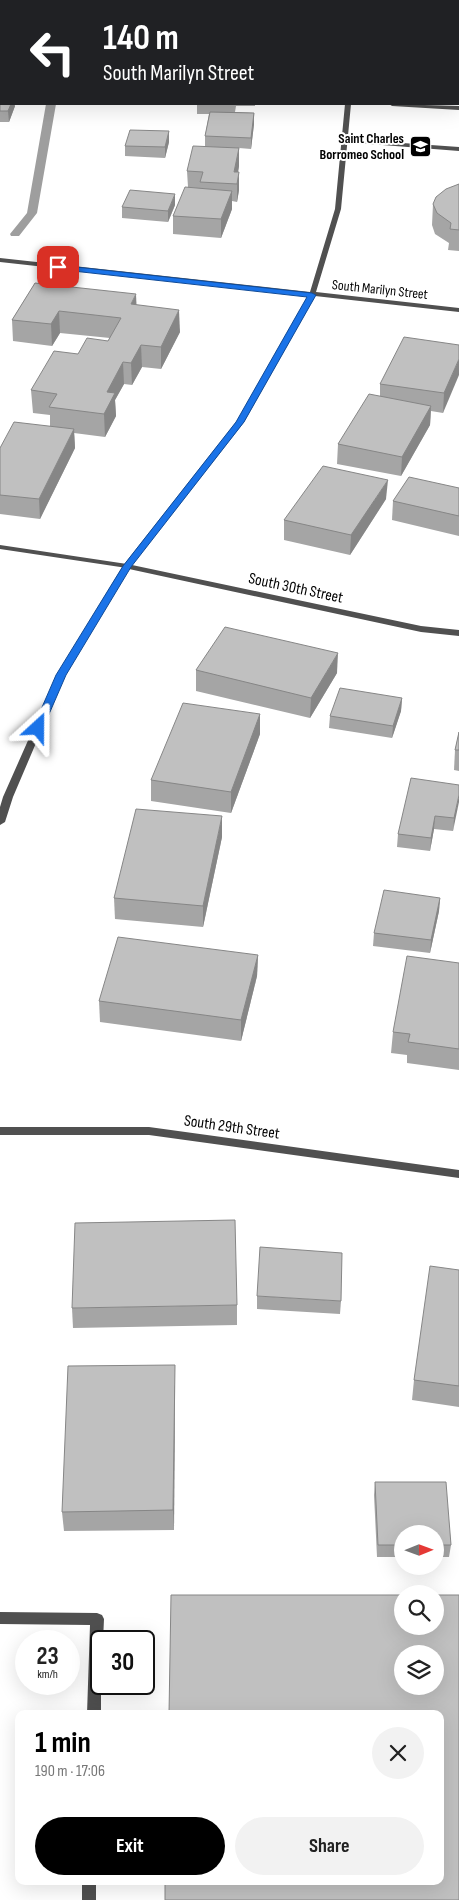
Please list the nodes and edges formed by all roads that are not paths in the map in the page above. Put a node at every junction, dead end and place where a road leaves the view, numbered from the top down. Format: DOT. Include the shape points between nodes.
graph roads {
  1 [pos="348,105"];
  2 [pos="409,105"];
  3 [pos="459,108"];
  4 [pos="346,141"];
  5 [pos="459,149"];
  6 [pos="0,260"];
  7 [pos="312,295"];
  8 [pos="459,310"];
  9 [pos="0,546"];
  10 [pos="127,566"];
  11 [pos="459,633"];
  12 [pos="0,822"];
  13 [pos="0,1130"];
  14 [pos="459,1174"];
  15 [pos="0,1618"];
  16 [pos="94,1710"];
  17 [pos="89,1885"];
  18 [pos="89,1900"];
  1 -- 4 [label="street"];
  2 -- 3 [label="street"];
  4 -- 5 [label="street"];
  4 -- 7 [label="street" via="338,209"];
  6 -- 7 [label="street, South Marilyn Street"];
  7 -- 8 [label="street, South Marilyn Street"];
  7 -- 10 [label="street" via="240,422"];
  9 -- 10 [label="street, South 30th Street"];
  10 -- 11 [label="street, South 30th Street" via="421,629"];
  10 -- 12 [label="street" via="61,675"];
  13 -- 14 [label="street, South 29th Street" via="149,1131"];
  15 -- 16 [label="street" via="97,1619"];
  17 -- 18 [label="street"];
}
